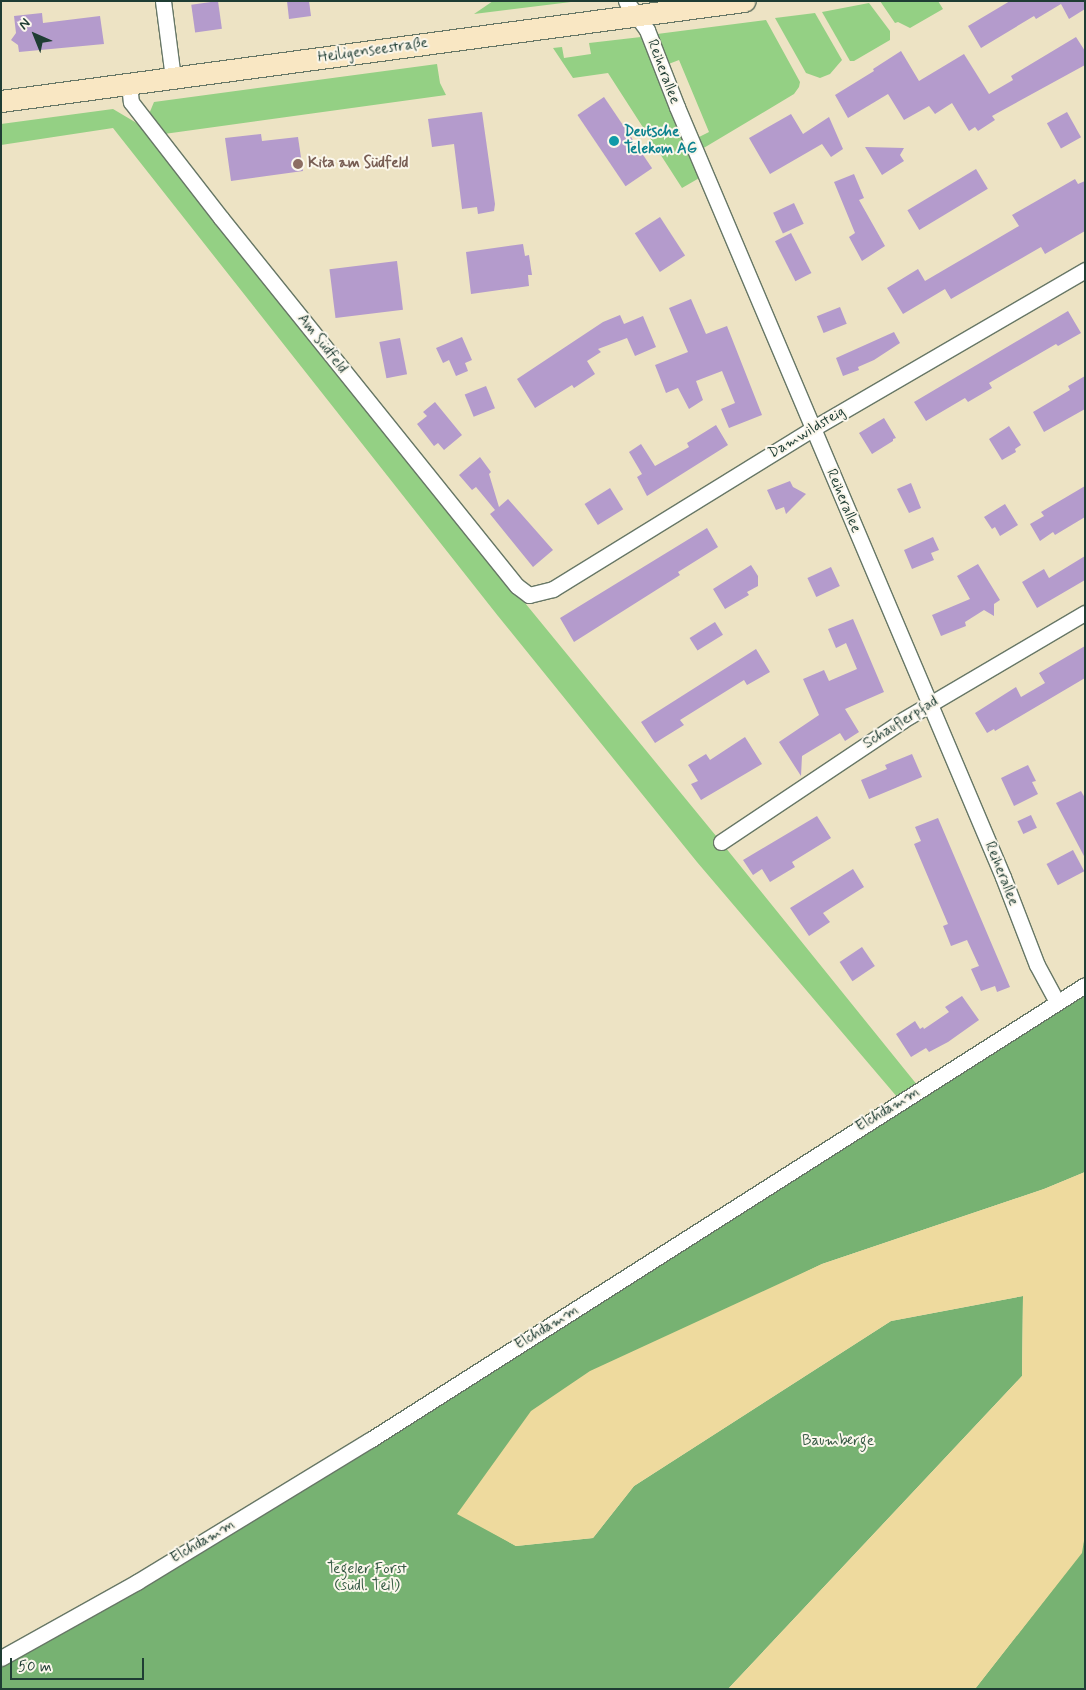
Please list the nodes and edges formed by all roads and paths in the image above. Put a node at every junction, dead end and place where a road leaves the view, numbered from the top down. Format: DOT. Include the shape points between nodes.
graph roads {
  1 [pos="163,1"];
  2 [pos="744,1"];
  3 [pos="631,9"];
  4 [pos="173,78"];
  5 [pos="129,84"];
  6 [pos="1,101"];
  7 [pos="1085,270"];
  8 [pos="812,429"];
  9 [pos="529,595"];
  10 [pos="1085,613"];
  11 [pos="930,704"];
  12 [pos="721,842"];
  13 [pos="1085,985"];
  14 [pos="1057,1002"];
  15 [pos="1,1658"];
  1 -- 4 [label="street"];
  2 -- 3 [label="main road, Heiligenseestraße"];
  3 -- 4 [label="main road, Heiligenseestraße"];
  3 -- 8 [label="street, Reiherallee" via="648,33"];
  4 -- 5 [label="main road, Heiligenseestraße"];
  5 -- 6 [label="main road, Heiligenseestraße"];
  5 -- 9 [label="street, Am Südfeld" via="131,102 221,218 517,586"];
  7 -- 8 [label="street, Damwildsteig"];
  8 -- 9 [label="street, Damwildsteig" via="553,589"];
  8 -- 11 [label="street, Reiherallee"];
  10 -- 11 [label="street, Schauflerpfad"];
  11 -- 12 [label="street, Schauflerpfad"];
  11 -- 14 [label="street, Reiherallee" via="1038,965"];
  13 -- 14 [label="street, Elchdamm"];
  14 -- 15 [label="street, Elchdamm" via="370,1440 137,1582"];
}
